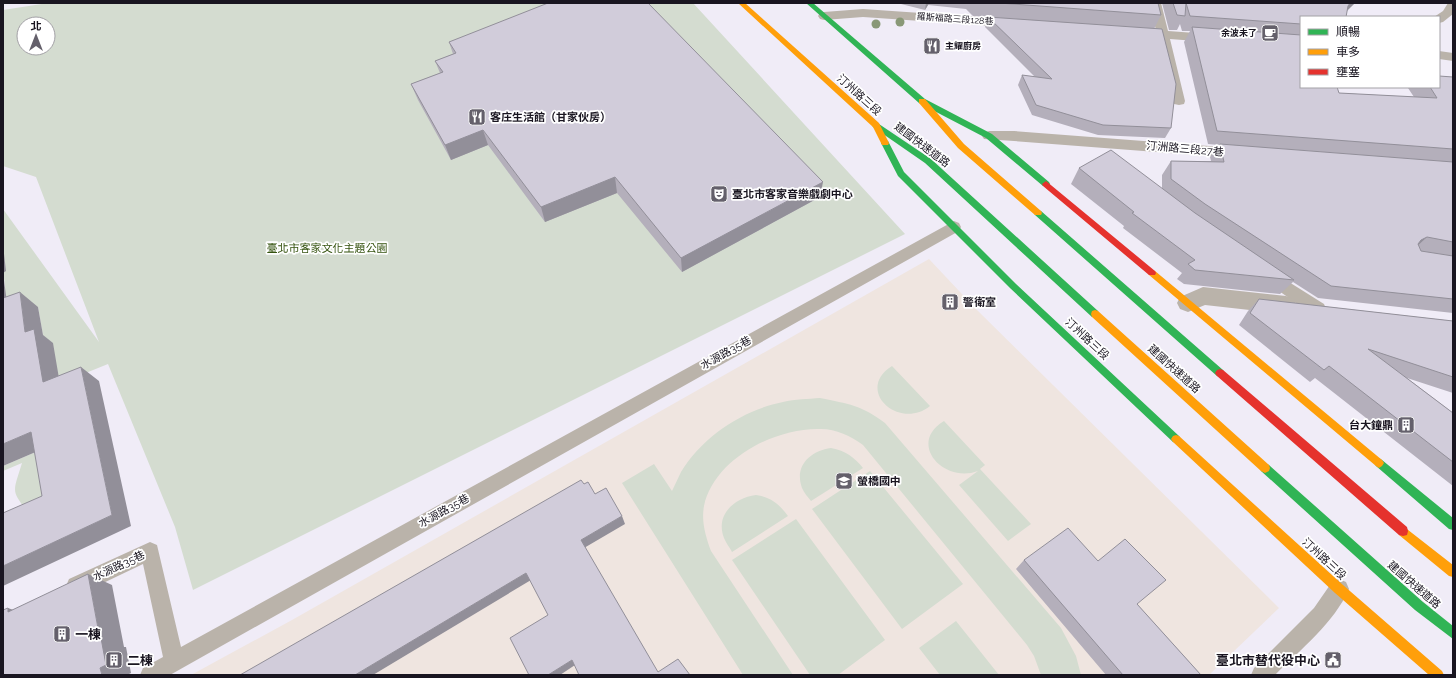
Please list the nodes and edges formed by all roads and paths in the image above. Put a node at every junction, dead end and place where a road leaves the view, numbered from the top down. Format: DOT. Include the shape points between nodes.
graph roads {
  1 [pos="740,3"];
  2 [pos="809,3"];
  3 [pos="1155,3"];
  4 [pos="1453,4"];
  5 [pos="824,16"];
  6 [pos="1440,17"];
  7 [pos="1022,24"];
  8 [pos="1133,32"];
  9 [pos="1164,35"];
  10 [pos="1219,39"];
  11 [pos="1440,55"];
  12 [pos="1453,57"];
  13 [pos="922,101"];
  14 [pos="1179,102"];
  15 [pos="876,125"];
  16 [pos="989,136"];
  17 [pos="1082,141"];
  18 [pos="1247,154"];
  19 [pos="1101,156"];
  20 [pos="954,227"];
  21 [pos="1254,266"];
  22 [pos="1188,303"];
  23 [pos="1326,310"];
  24 [pos="1453,525"];
  25 [pos="1453,572"];
  26 [pos="1339,589"];
  27 [pos="59,593"];
  28 [pos="1453,633"];
  29 [pos="174,662"];
  30 [pos="150,675"];
  31 [pos="1260,675"];
  32 [pos="1438,675"];
  1 -- 15 [label="main road, 汀州路三段"];
  2 -- 5 [label="main road"];
  3 -- 9 [label="lane"];
  4 -- 6 [label="lane" via="1448,13"];
  5 -- 7 [label="lane, 羅斯福路三段128巷" via="863,13"];
  5 -- 13 [label="main road"];
  8 -- 9 [label="lane"];
  9 -- 10 [label="lane"];
  9 -- 14 [label="lane"];
  11 -- 12 [label="lane"];
  13 -- 16 [label="main road"];
  13 -- 25 [label="main road, 建國快速道路" via="962,146 1333,472"];
  15 -- 20 [label="main road, 汀州路三段" via="900,174"];
  15 -- 28 [label="main road, 建國快速道路" via="928,161 1335,532"];
  16 -- 17 [label="lane, 汀洲路三段27巷"];
  16 -- 22 [label="main road"];
  17 -- 18 [label="lane, 汀洲路三段27巷"];
  17 -- 19 [label="lane"];
  20 -- 26 [label="main road, 汀州路三段" via="1134,400"];
  20 -- 29 [label="lane, 水源路35巷"];
  21 -- 23 [label="lane"];
  22 -- 23 [label="street" via="1203,296"];
  22 -- 24 [label="main road"];
  26 -- 31 [label="lane" via="1322,615"];
  26 -- 32 [label="main road, 汀州路三段"];
  27 -- 29 [label="lane, 水源路35巷" via="150,551"];
  29 -- 30 [label="lane"];
}
